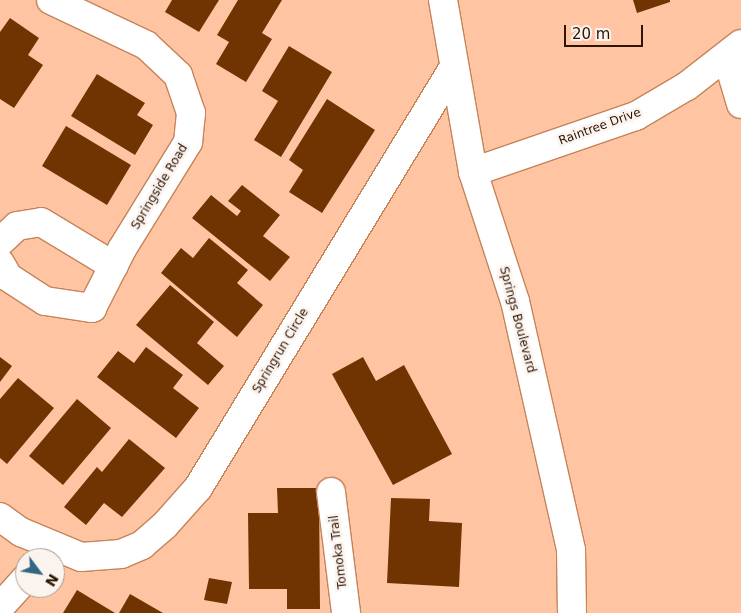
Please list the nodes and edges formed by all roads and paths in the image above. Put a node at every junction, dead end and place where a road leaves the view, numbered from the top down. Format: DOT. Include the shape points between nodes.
graph roads {
  1 [pos="51,0"];
  2 [pos="443,0"];
  3 [pos="734,50"];
  4 [pos="454,68"];
  5 [pos="741,104"];
  6 [pos="473,172"];
  7 [pos="0,242"];
  8 [pos="0,263"];
  9 [pos="114,266"];
  10 [pos="331,492"];
  11 [pos="0,517"];
  12 [pos="42,548"];
  13 [pos="65,555"];
  14 [pos="15,590"];
  15 [pos="0,607"];
  16 [pos="346,613"];
  17 [pos="572,613"];
  1 -- 9 [label="street, Springside Road" via="146,46 178,75 191,113 188,142"];
  2 -- 4 [label="street, Springs Boulevard"];
  3 -- 5 [label="street"];
  3 -- 6 [label="street, Raintree Drive" via="636,116"];
  4 -- 6 [label="street, Springs Boulevard"];
  4 -- 13 [label="street, Springrun Circle" via="198,488 142,545 121,554"];
  6 -- 17 [label="street, Springs Boulevard" via="515,301 571,550"];
  7 -- 9 [label="street" via="17,226 41,222"];
  8 -- 9 [label="street, Springside Road" via="8,277 45,301 92,308"];
  10 -- 16 [label="street, Tomoka Trail"];
  11 -- 12 [label="street, Springrun Circle"];
  14 -- 15 [label="street"];
}
